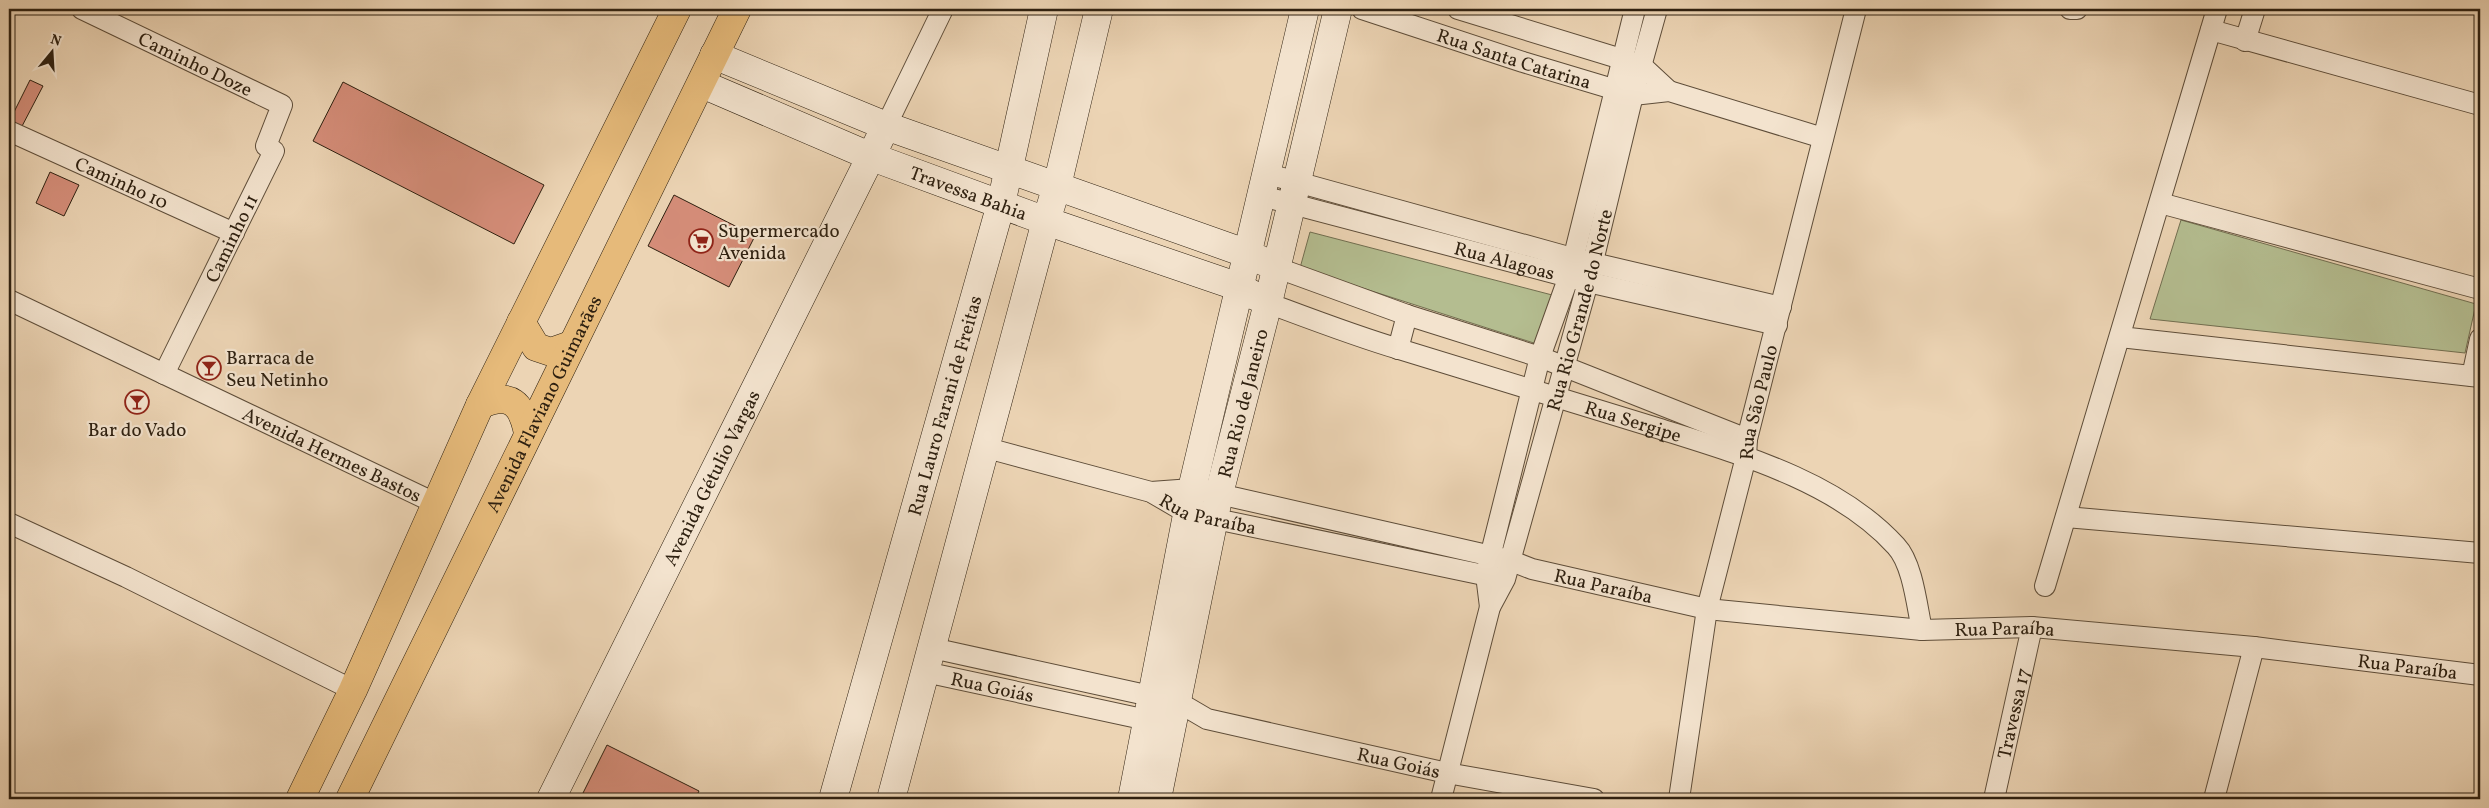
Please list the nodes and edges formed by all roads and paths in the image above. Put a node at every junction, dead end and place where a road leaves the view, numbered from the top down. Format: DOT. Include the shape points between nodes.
graph roads {
  1 [pos="82,9"];
  2 [pos="677,9"];
  3 [pos="737,9"];
  4 [pos="1044,9"];
  5 [pos="1099,9"];
  6 [pos="1305,9"];
  7 [pos="1338,9"];
  8 [pos="1362,9"];
  9 [pos="1458,9"];
  10 [pos="1635,9"];
  11 [pos="1657,9"];
  12 [pos="1856,9"];
  13 [pos="2070,9"];
  14 [pos="2077,9"];
  15 [pos="2217,9"];
  16 [pos="2255,9"];
  17 [pos="942,11"];
  18 [pos="2211,30"];
  19 [pos="1532,33"];
  20 [pos="2245,41"];
  21 [pos="714,55"];
  22 [pos="1622,59"];
  23 [pos="1523,62"];
  24 [pos="1641,65"];
  25 [pos="702,84"];
  26 [pos="1614,89"];
  27 [pos="1669,91"];
  28 [pos="1633,95"];
  29 [pos="282,105"];
  30 [pos="2480,105"];
  31 [pos="886,126"];
  32 [pos="9,131"];
  33 [pos="1824,138"];
  34 [pos="872,157"];
  35 [pos="1008,169"];
  36 [pos="1604,175"];
  37 [pos="1265,185"];
  38 [pos="1057,186"];
  39 [pos="1294,194"];
  40 [pos="2160,202"];
  41 [pos="1001,204"];
  42 [pos="1046,221"];
  43 [pos="234,233"];
  44 [pos="1248,254"];
  45 [pos="1275,267"];
  46 [pos="1570,267"];
  47 [pos="1590,272"];
  48 [pos="1239,287"];
  49 [pos="2480,289"];
  50 [pos="9,300"];
  51 [pos="1268,303"];
  52 [pos="1407,315"];
  53 [pos="1779,316"];
  54 [pos="521,322"];
  55 [pos="2120,337"];
  56 [pos="2480,339"];
  57 [pos="570,345"];
  58 [pos="1398,349"];
  59 [pos="1540,357"];
  60 [pos="1564,366"];
  61 [pos="164,374"];
  62 [pos="2476,376"];
  63 [pos="1532,388"];
  64 [pos="1556,396"];
  65 [pos="480,405"];
  66 [pos="528,433"];
  67 [pos="986,448"];
  68 [pos="1746,448"];
  69 [pos="1190,501"];
  70 [pos="437,504"];
  71 [pos="1217,506"];
  72 [pos="2066,517"];
  73 [pos="9,523"];
  74 [pos="2480,553"];
  75 [pos="1498,568"];
  76 [pos="2045,586"];
  77 [pos="1707,609"];
  78 [pos="2032,627"];
  79 [pos="1922,630"];
  80 [pos="2254,647"];
  81 [pos="928,660"];
  82 [pos="2480,675"];
  83 [pos="353,690"];
  84 [pos="1163,711"];
  85 [pos="1447,773"];
  86 [pos="1999,798"];
  87 [pos="300,799"];
  88 [pos="350,799"];
  89 [pos="551,799"];
  90 [pos="833,799"];
  91 [pos="891,799"];
  92 [pos="1132,799"];
  93 [pos="1157,799"];
  94 [pos="1441,799"];
  95 [pos="1594,799"];
  96 [pos="1679,799"];
  97 [pos="2214,799"];
  1 -- 29 [label="street, Caminho Doze"];
  2 -- 54 [label="main road"];
  3 -- 21 [label="main road, Avenida Flaviano Guimarães"];
  4 -- 35 [label="street, Rua Lauro Farani de Freitas"];
  5 -- 38 [label="street"];
  6 -- 37 [label="street, Rua Rio de Janeiro"];
  7 -- 39 [label="street, Rua Rio de Janeiro"];
  8 -- 23 [label="street, Rua Santa Catarina"];
  9 -- 19 [label="street, Rua Santa Catarina"];
  10 -- 22 [label="street, Rua Rio Grande do Norte"];
  11 -- 24 [label="street, Rua Rio Grande do Norte"];
  12 -- 33 [label="street, Rua São Paulo"];
  13 -- 14 [label="street"];
  15 -- 18 [label="street"];
  16 -- 20 [label="street"];
  17 -- 31 [label="street"];
  18 -- 20 [label="street"];
  18 -- 40 [label="street"];
  19 -- 22 [label="street, Rua Santa Catarina"];
  19 -- 23 [label="street"];
  20 -- 30 [label="street"];
  21 -- 25 [label="main road, Avenida Flaviano Guimarães"];
  21 -- 31 [label="street, Travessa Bahia"];
  22 -- 24 [label="street, Rua Santa Catarina"];
  22 -- 26 [label="street, Rua Rio Grande do Norte"];
  23 -- 26 [label="street, Rua Santa Catarina"];
  24 -- 27 [label="street, Rua Santa Catarina"];
  24 -- 28 [label="street, Rua Rio Grande do Norte"];
  25 -- 34 [label="street, Travessa Bahia"];
  25 -- 57 [label="main road, Avenida Flaviano Guimarães"];
  26 -- 28 [label="street, Rua Santa Catarina"];
  26 -- 36 [label="street, Rua Rio Grande do Norte"];
  27 -- 28 [label="street, Rua Santa Catarina"];
  27 -- 33 [label="street, Rua Santa Catarina"];
  28 -- 36 [label="street, Rua Rio Grande do Norte"];
  29 -- 43 [label="street, Caminho 11" via="266,146 274,151"];
  31 -- 34 [label="street, Avenida Gétulio Vargas"];
  31 -- 35 [label="street, Travessa Bahia"];
  32 -- 43 [label="street, Caminho 10"];
  33 -- 53 [label="street, Rua São Paulo"];
  34 -- 41 [label="street, Travessa Bahia"];
  34 -- 89 [label="street, Avenida Gétulio Vargas"];
  35 -- 38 [label="street, Travessa Bahia"];
  35 -- 41 [label="street, Rua Lauro Farani de Freitas"];
  36 -- 46 [label="street, Rua Rio Grande do Norte"];
  36 -- 47 [label="street, Rua Rio Grande do Norte"];
  37 -- 39 [label="street, Rua Alagoas"];
  37 -- 44 [label="street, Rua Rio de Janeiro"];
  38 -- 42 [label="street"];
  38 -- 44 [label="street, Travessa Bahia"];
  39 -- 45 [label="street, Rua Rio de Janeiro"];
  39 -- 46 [label="street, Rua Alagoas"];
  40 -- 49 [label="street"];
  40 -- 55 [label="street"];
  41 -- 42 [label="street, Travessa Bahia"];
  41 -- 90 [label="street, Rua Lauro Farani de Freitas"];
  42 -- 48 [label="street, Travessa Bahia"];
  42 -- 67 [label="street"];
  43 -- 61 [label="street, Caminho 11"];
  44 -- 45 [label="street, Travessa Bahia"];
  44 -- 48 [label="street, Rua Rio de Janeiro"];
  45 -- 51 [label="street, Rua Rio de Janeiro"];
  45 -- 52 [label="street, Rua Sergipe"];
  46 -- 47 [label="street, Rua Alagoas"];
  46 -- 59 [label="street, Rua Rio Grande do Norte"];
  47 -- 53 [label="street, Rua Alagoas"];
  47 -- 60 [label="street, Rua Rio Grande do Norte"];
  48 -- 51 [label="street, Travessa Bahia"];
  48 -- 69 [label="street, Rua Rio de Janeiro"];
  50 -- 61 [label="street, Avenida Hermes Bastos"];
  51 -- 58 [label="street, Rua Sergipe"];
  51 -- 71 [label="street, Rua Rio de Janeiro"];
  52 -- 58 [label="street"];
  52 -- 59 [label="street, Rua Sergipe"];
  53 -- 68 [label="street, Rua São Paulo"];
  54 -- 57 [label="main road" via="536,347 551,352"];
  54 -- 65 [label="main road"];
  55 -- 62 [label="street"];
  55 -- 72 [label="street"];
  56 -- 62 [label="street"];
  57 -- 66 [label="main road, Avenida Flaviano Guimarães"];
  58 -- 63 [label="street, Rua Sergipe"];
  59 -- 60 [label="street, Rua Sergipe"];
  59 -- 63 [label="street, Rua Rio Grande do Norte"];
  60 -- 64 [label="street, Rua Rio Grande do Norte"];
  60 -- 68 [label="street, Rua Sergipe"];
  61 -- 70 [label="street, Avenida Hermes Bastos"];
  63 -- 64 [label="street, Rua Sergipe"];
  63 -- 75 [label="street, Rua Rio Grande do Norte"];
  64 -- 68 [label="street, Rua Sergipe"];
  64 -- 75 [label="street, Rua Rio Grande do Norte"];
  65 -- 66 [label="main road" via="491,400 512,401 524,414"];
  65 -- 70 [label="main road"];
  66 -- 88 [label="main road, Avenida Flaviano Guimarães"];
  67 -- 69 [label="street, Rua Paraíba"];
  67 -- 81 [label="street"];
  68 -- 77 [label="street, Rua São Paulo"];
  68 -- 79 [label="street, Rua Sergipe" via="1868,518 1898,548 1910,576"];
  69 -- 71 [label="street, Rua Paraíba"];
  69 -- 84 [label="street, Rua Rio de Janeiro"];
  70 -- 83 [label="main road"];
  71 -- 75 [label="street, Rua Paraíba"];
  71 -- 84 [label="street, Rua Rio de Janeiro"];
  72 -- 74 [label="street"];
  72 -- 76 [label="street"];
  73 -- 83 [label="street" via="126,576"];
  75 -- 77 [label="street, Rua Paraíba" via="1532,569"];
  75 -- 85 [label="street, Rua Rio Grande do Norte"];
  77 -- 79 [label="street, Rua Paraíba"];
  77 -- 96 [label="street, Rua São Paulo"];
  78 -- 79 [label="street, Rua Paraíba"];
  78 -- 80 [label="street, Rua Paraíba"];
  78 -- 86 [label="street, Travessa 17"];
  80 -- 82 [label="street, Rua Paraíba"];
  80 -- 97 [label="street"];
  81 -- 84 [label="street, Rua Goiás"];
  81 -- 91 [label="street"];
  83 -- 87 [label="main road"];
  84 -- 85 [label="street, Rua Goiás"];
  84 -- 92 [label="street, Rua Rio de Janeiro"];
  84 -- 93 [label="street, Rua Rio de Janeiro"];
  85 -- 94 [label="street, Rua Rio Grande do Norte"];
  85 -- 95 [label="street, Rua Goiás"];
}
